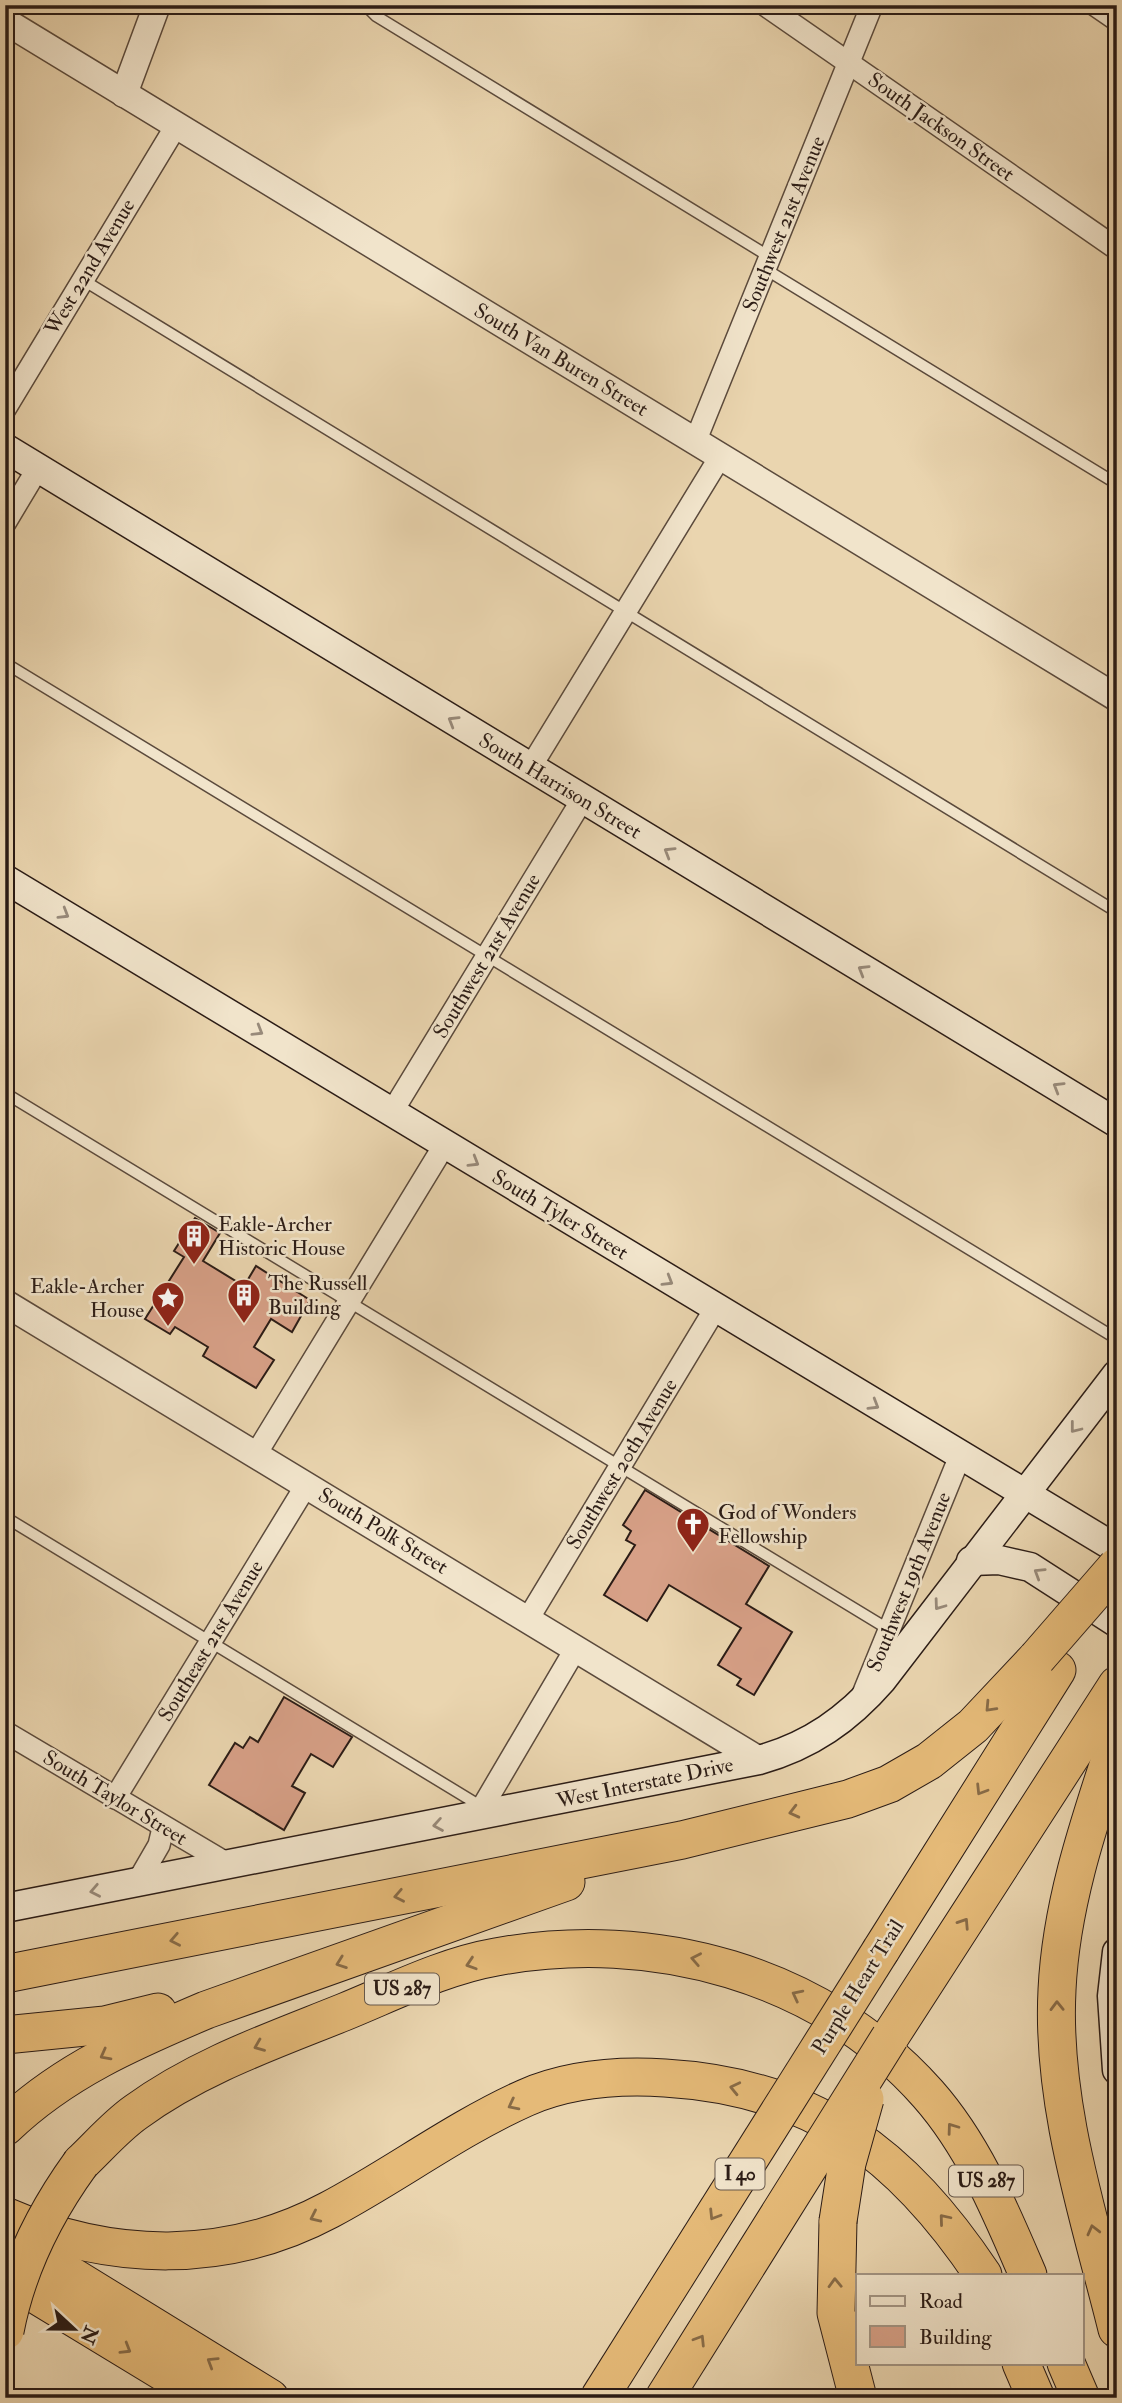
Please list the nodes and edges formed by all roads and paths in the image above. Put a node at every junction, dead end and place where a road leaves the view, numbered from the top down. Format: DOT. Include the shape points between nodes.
graph roads {
  1 [pos="158,5"];
  2 [pos="365,5"];
  3 [pos="765,5"];
  4 [pos="872,5"];
  5 [pos="1085,5"];
  6 [pos="5,22"];
  7 [pos="1117,27"];
  8 [pos="849,63"];
  9 [pos="124,94"];
  10 [pos="176,126"];
  11 [pos="1117,249"];
  12 [pos="768,263"];
  13 [pos="83,279"];
  14 [pos="5,409"];
  15 [pos="695,442"];
  16 [pos="5,448"];
  17 [pos="720,457"];
  18 [pos="38,468"];
  19 [pos="1117,484"];
  20 [pos="5,523"];
  21 [pos="625,611"];
  22 [pos="5,663"];
  23 [pos="1117,698"];
  24 [pos="530,768"];
  25 [pos="582,800"];
  26 [pos="5,879"];
  27 [pos="1117,912"];
  28 [pos="487,956"];
  29 [pos="5,1093"];
  30 [pos="392,1112"];
  31 [pos="1117,1123"];
  32 [pos="445,1144"];
  33 [pos="349,1301"];
  34 [pos="5,1303"];
  35 [pos="715,1310"];
  36 [pos="1117,1339"];
  37 [pos="1117,1374"];
  38 [pos="256,1454"];
  39 [pos="960,1456"];
  40 [pos="620,1466"];
  41 [pos="307,1484"];
  42 [pos="1026,1493"];
  43 [pos="5,1517"];
  44 [pos="1117,1549"];
  45 [pos="971,1561"];
  46 [pos="1117,1566"];
  47 [pos="1117,1575"];
  48 [pos="528,1619"];
  49 [pos="1117,1623"];
  50 [pos="888,1629"];
  51 [pos="211,1641"];
  52 [pos="576,1648"];
  53 [pos="1047,1664"];
  54 [pos="858,1707"];
  55 [pos="1112,1710"];
  56 [pos="5,1732"];
  57 [pos="759,1760"];
  58 [pos="115,1798"];
  59 [pos="479,1812"];
  60 [pos="163,1828"];
  61 [pos="682,1840"];
  62 [pos="226,1863"];
  63 [pos="137,1883"];
  64 [pos="5,1908"];
  65 [pos="1117,1952"];
  66 [pos="5,1973"];
  67 [pos="305,1976"];
  68 [pos="5,2035"];
  69 [pos="1115,2036"];
  70 [pos="890,2037"];
  71 [pos="1117,2070"];
  72 [pos="9,2123"];
  73 [pos="5,2216"];
  74 [pos="5,2235"];
  75 [pos="982,2274"];
  76 [pos="1028,2274"];
  77 [pos="5,2276"];
  78 [pos="1117,2329"];
  79 [pos="5,2331"];
  80 [pos="1021,2364"];
  81 [pos="1066,2364"];
  82 [pos="206,2398"];
  83 [pos="270,2398"];
  84 [pos="599,2398"];
  85 [pos="664,2398"];
  86 [pos="858,2398"];
  87 [pos="1036,2398"];
  88 [pos="1081,2398"];
  1 -- 9 [label="street"];
  2 -- 12 [label="lane"];
  3 -- 8 [label="street, South Jackson Street"];
  4 -- 8 [label="street, Southwest 21st Avenue"];
  5 -- 7 [label="lane"];
  6 -- 9 [label="street, South Van Buren Street"];
  8 -- 11 [label="street, South Jackson Street"];
  8 -- 12 [label="street, Southwest 21st Avenue"];
  9 -- 10 [label="street, South Van Buren Street"];
  10 -- 13 [label="street, West 22nd Avenue"];
  10 -- 15 [label="street, South Van Buren Street"];
  12 -- 15 [label="street, Southwest 21st Avenue"];
  12 -- 19 [label="lane"];
  13 -- 14 [label="street, West 22nd Avenue"];
  13 -- 21 [label="lane"];
  15 -- 17 [label="street, South Van Buren Street"];
  16 -- 18 [label="main road, South Harrison Street"];
  17 -- 21 [label="street"];
  17 -- 23 [label="street, South Van Buren Street"];
  18 -- 20 [label="street"];
  24 -- 18 [label="main road, South Harrison Street, one-way"];
  21 -- 24 [label="street"];
  21 -- 27 [label="lane"];
  22 -- 28 [label="lane"];
  24 -- 25 [label="main road, South Harrison Street"];
  25 -- 28 [label="street, Southwest 21st Avenue"];
  31 -- 25 [label="main road, South Harrison Street, one-way"];
  26 -- 30 [label="main road, South Tyler Street, one-way"];
  28 -- 30 [label="street, Southwest 21st Avenue"];
  28 -- 36 [label="lane"];
  29 -- 33 [label="lane"];
  30 -- 32 [label="main road, South Tyler Street"];
  32 -- 33 [label="street"];
  32 -- 35 [label="main road, South Tyler Street, one-way"];
  33 -- 38 [label="street"];
  33 -- 40 [label="lane"];
  34 -- 38 [label="street, South Polk Street"];
  35 -- 39 [label="main road, South Tyler Street, one-way"];
  35 -- 40 [label="street, Southwest 20th Avenue"];
  37 -- 42 [label="main road, West Interstate Drive, one-way"];
  38 -- 41 [label="street, South Polk Street"];
  39 -- 42 [label="main road, South Tyler Street"];
  39 -- 50 [label="street, Southwest 19th Avenue"];
  40 -- 48 [label="street, Southwest 20th Avenue"];
  40 -- 50 [label="lane"];
  41 -- 48 [label="street, South Polk Street"];
  41 -- 51 [label="street, Southeast 21st Avenue"];
  42 -- 44 [label="main road, South Tyler Street"];
  42 -- 45 [label="main road, West Interstate Drive"];
  43 -- 51 [label="lane"];
  49 -- 45 [label="main road, one-way" via="1030,1567 999,1560"];
  45 -- 54 [label="main road, West Interstate Drive, one-way" via="903,1655"];
  46 -- 53 [label="highway, bridge"];
  47 -- 53 [label="highway, Purple Heart Trail / I 40"];
  48 -- 52 [label="street, South Polk Street"];
  50 -- 54 [label="street, Southwest 19th Avenue"];
  51 -- 58 [label="street, Southeast 21st Avenue"];
  51 -- 59 [label="lane"];
  52 -- 57 [label="street, South Polk Street"];
  52 -- 59 [label="street"];
  53 -- 61 [label="highway, one-way" via="929,1761 889,1784 848,1799"];
  53 -- 84 [label="highway, Purple Heart Trail / I 40, one-way, bridge" via="881,1950"];
  54 -- 57 [label="main road, West Interstate Drive" via="813,1739"];
  70 -- 55 [label="highway, I 40, one-way"];
  78 -- 55 [label="highway, one-way" via="1072,2143 1056,1991 1071,1889"];
  56 -- 58 [label="street, South Taylor Street"];
  57 -- 59 [label="main road, West Interstate Drive"];
  58 -- 60 [label="street, South Taylor Street"];
  59 -- 62 [label="main road, West Interstate Drive, one-way"];
  60 -- 62 [label="street, South Taylor Street"];
  60 -- 63 [label="street" via="159,1845"];
  61 -- 66 [label="highway, one-way"];
  61 -- 67 [label="highway, one-way"];
  62 -- 63 [label="main road, West Interstate Drive"];
  63 -- 64 [label="main road, West Interstate Drive, one-way"];
  65 -- 69 [label="main road" via="1112,1996"];
  67 -- 68 [label="highway" via="106,2025"];
  67 -- 72 [label="highway, one-way" via="206,2010 118,2049 54,2085"];
  69 -- 71 [label="main road"];
  85 -- 70 [label="highway, I 40, one-way, bridge"];
  86 -- 70 [label="highway, one-way, bridge" via="836,2313 838,2221 866,2096"];
  75 -- 73 [label="highway, one-way" via="948,2223 911,2182 873,2150 826,2120 786,2102 700,2080 643,2077 562,2085 525,2098 328,2211 253,2242 169,2253 127,2250 81,2241"];
  83 -- 74 [label="highway, one-way"];
  76 -- 79 [label="highway, US 287, one-way, bridge" via="990,2186 961,2140 929,2094 881,2047 762,1977 699,1959 575,1947 494,1957 431,1977 216,2063 134,2114 81,2163 47,2212 11,2298"];
  77 -- 82 [label="highway, one-way"];
  80 -- 87 [label="highway"];
  81 -- 88 [label="highway"];
}
